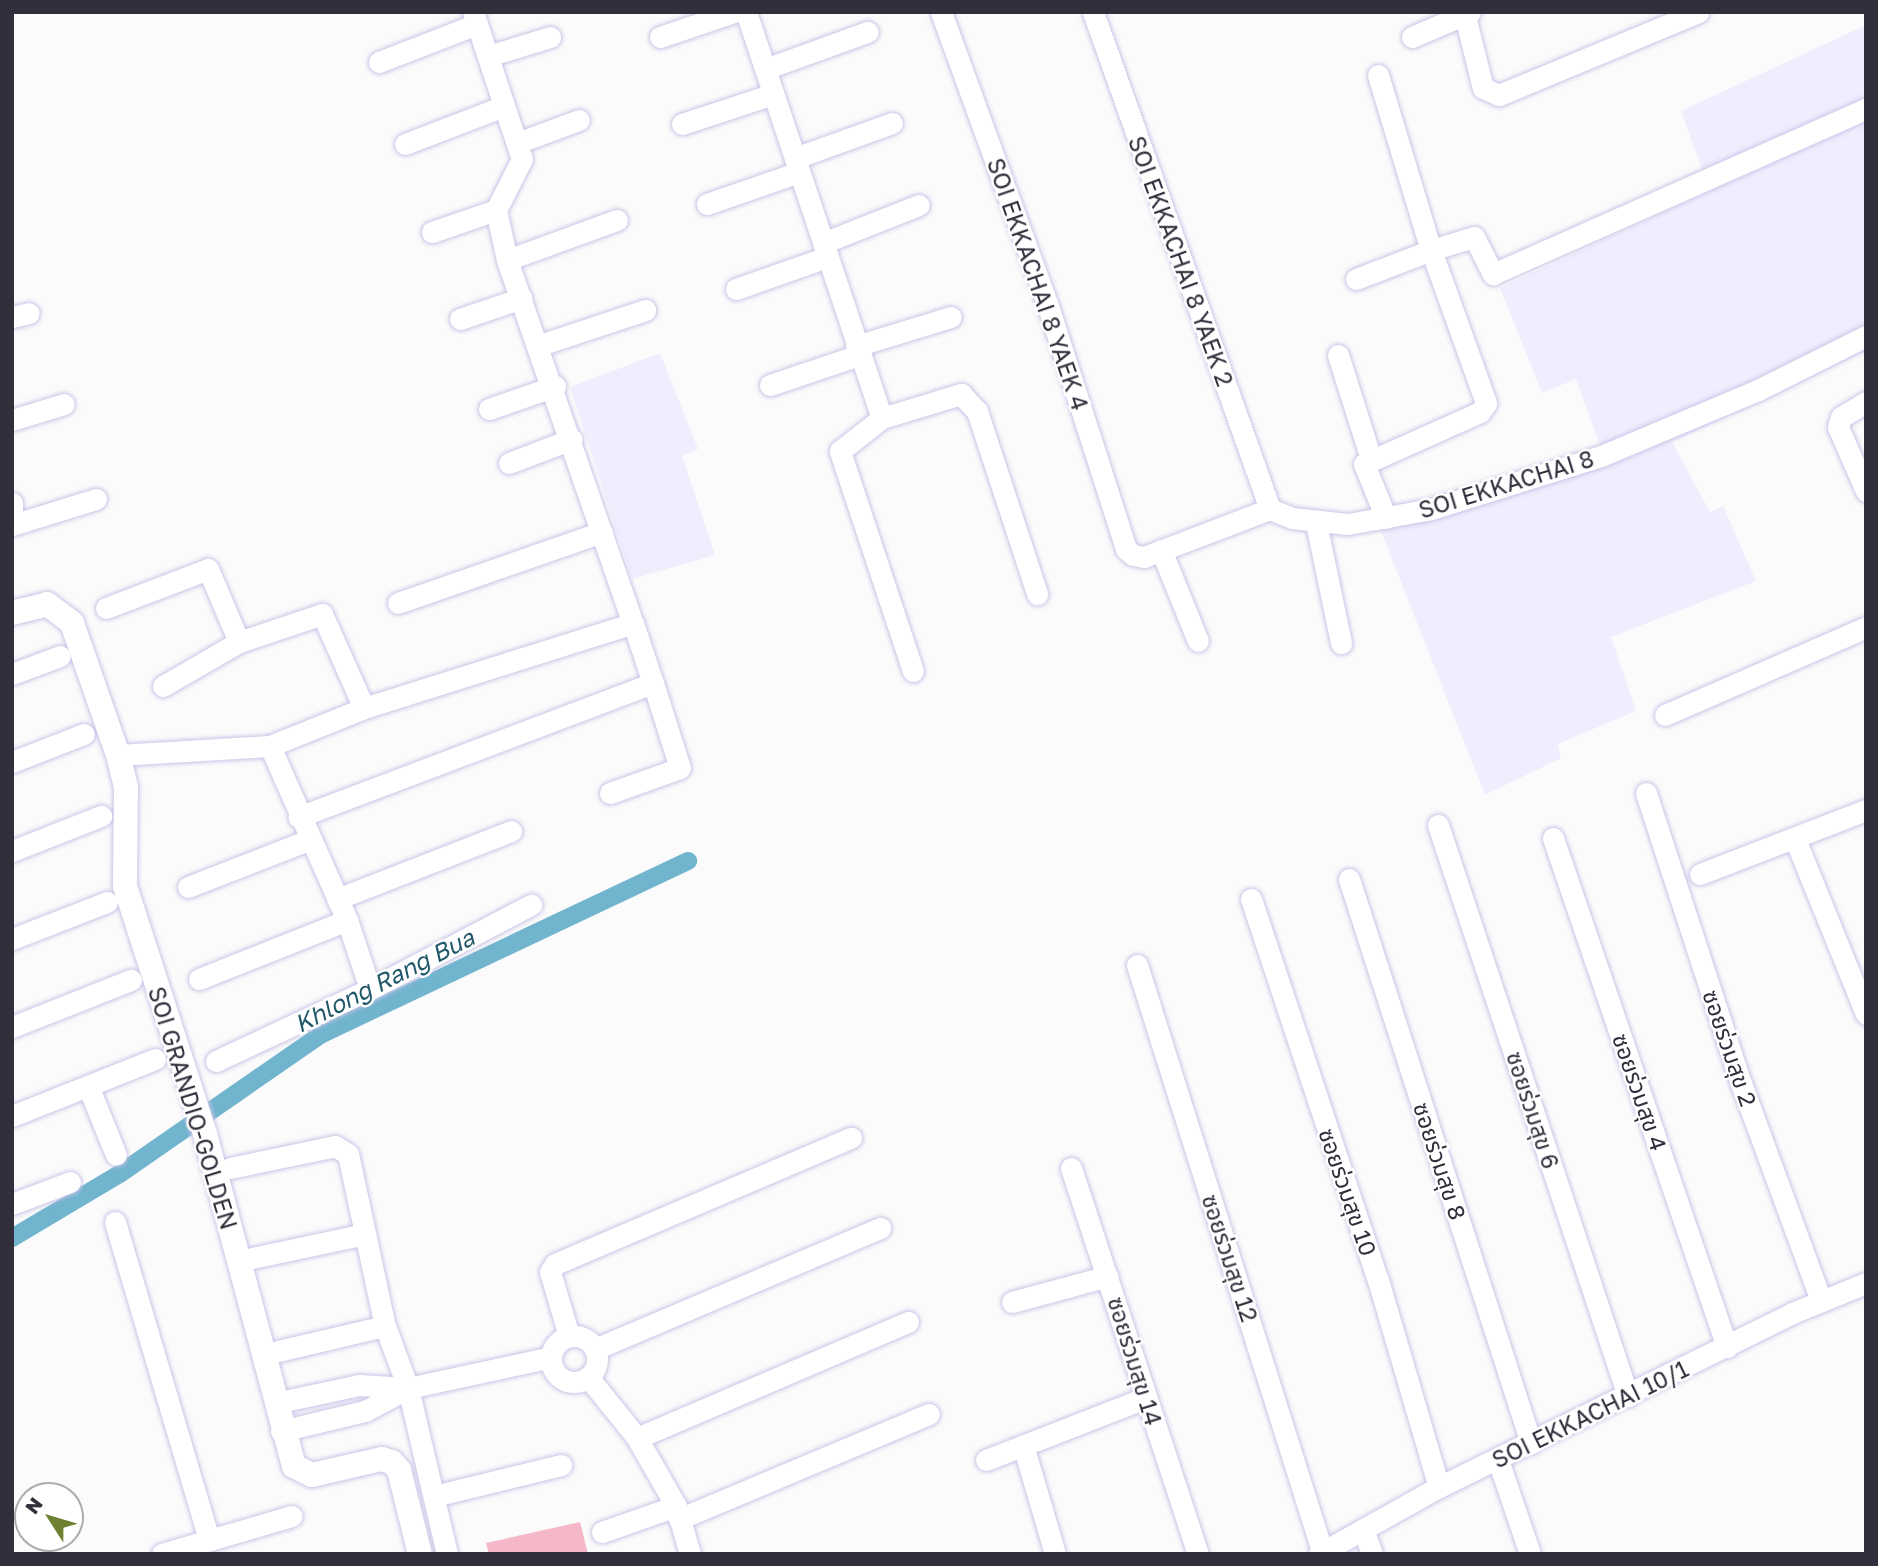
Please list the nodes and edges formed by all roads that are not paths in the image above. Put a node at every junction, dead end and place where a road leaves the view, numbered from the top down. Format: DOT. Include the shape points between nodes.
graph roads {
  1 [pos="734,12"];
  2 [pos="746,12"];
  3 [pos="941,12"];
  4 [pos="1093,12"];
  5 [pos="1698,12"];
  6 [pos="1466,13"];
  7 [pos="475,18"];
  8 [pos="867,32"];
  9 [pos="550,37"];
  10 [pos="660,37"];
  11 [pos="1412,37"];
  12 [pos="488,56"];
  13 [pos="379,62"];
  14 [pos="765,69"];
  15 [pos="1378,75"];
  16 [pos="773,94"];
  17 [pos="505,106"];
  18 [pos="1866,109"];
  19 [pos="579,120"];
  20 [pos="892,123"];
  21 [pos="682,124"];
  22 [pos="517,143"];
  23 [pos="405,144"];
  24 [pos="797,165"];
  25 [pos="706,204"];
  26 [pos="919,205"];
  27 [pos="496,210"];
  28 [pos="617,220"];
  29 [pos="432,232"];
  30 [pos="825,250"];
  31 [pos="1430,250"];
  32 [pos="507,260"];
  33 [pos="1356,279"];
  34 [pos="736,289"];
  35 [pos="522,298"];
  36 [pos="645,310"];
  37 [pos="951,317"];
  38 [pos="460,319"];
  39 [pos="1866,336"];
  40 [pos="540,345"];
  41 [pos="857,351"];
  42 [pos="1338,355"];
  43 [pos="555,386"];
  44 [pos="770,386"];
  45 [pos="1866,402"];
  46 [pos="64,404"];
  47 [pos="489,409"];
  48 [pos="882,418"];
  49 [pos="12,420"];
  50 [pos="572,439"];
  51 [pos="1371,459"];
  52 [pos="509,463"];
  53 [pos="1866,491"];
  54 [pos="96,499"];
  55 [pos="12,503"];
  56 [pos="1270,509"];
  57 [pos="1386,518"];
  58 [pos="12,523"];
  59 [pos="1315,523"];
  60 [pos="602,532"];
  61 [pos="1161,550"];
  62 [pos="1037,594"];
  63 [pos="398,603"];
  64 [pos="106,608"];
  65 [pos="12,613"];
  66 [pos="633,623"];
  67 [pos="1866,627"];
  68 [pos="1198,640"];
  69 [pos="239,642"];
  70 [pos="1341,643"];
  71 [pos="60,656"];
  72 [pos="913,671"];
  73 [pos="12,674"];
  74 [pos="653,682"];
  75 [pos="163,685"];
  76 [pos="364,708"];
  77 [pos="1665,715"];
  78 [pos="84,734"];
  79 [pos="270,746"];
  80 [pos="118,755"];
  81 [pos="12,762"];
  82 [pos="610,793"];
  83 [pos="1646,793"];
  84 [pos="1866,810"];
  85 [pos="101,816"];
  86 [pos="299,817"];
  87 [pos="1438,825"];
  88 [pos="511,831"];
  89 [pos="1553,838"];
  90 [pos="311,839"];
  91 [pos="1795,839"];
  92 [pos="12,851"];
  93 [pos="1700,874"];
  94 [pos="1349,879"];
  95 [pos="188,887"];
  96 [pos="1251,898"];
  97 [pos="337,899"];
  98 [pos="107,902"];
  99 [pos="531,905"];
  100 [pos="347,920"];
  101 [pos="12,939"];
  102 [pos="1137,965"];
  103 [pos="199,979"];
  104 [pos="131,980"];
  105 [pos="370,989"];
  106 [pos="1866,1014"];
  107 [pos="12,1027"];
  108 [pos="155,1059"];
  109 [pos="216,1061"];
  110 [pos="89,1086"];
  111 [pos="12,1115"];
  112 [pos="851,1138"];
  113 [pos="116,1155"];
  114 [pos="230,1168"];
  115 [pos="1071,1168"];
  116 [pos="69,1182"];
  117 [pos="12,1204"];
  118 [pos="116,1222"];
  119 [pos="880,1228"];
  120 [pos="365,1234"];
  121 [pos="252,1258"];
  122 [pos="1108,1276"];
  123 [pos="1866,1283"];
  124 [pos="1821,1301"];
  125 [pos="1012,1302"];
  126 [pos="908,1322"];
  127 [pos="385,1326"];
  128 [pos="569,1336"];
  129 [pos="1727,1346"];
  130 [pos="595,1349"];
  131 [pos="278,1351"];
  132 [pos="551,1357"];
  133 [pos="588,1377"];
  134 [pos="408,1388"];
  135 [pos="1628,1396"];
  136 [pos="1145,1398"];
  137 [pos="275,1403"];
  138 [pos="929,1414"];
  139 [pos="281,1431"];
  140 [pos="637,1438"];
  141 [pos="1531,1443"];
  142 [pos="1023,1444"];
  143 [pos="986,1460"];
  144 [pos="1498,1460"];
  145 [pos="562,1465"];
  146 [pos="1439,1487"];
  147 [pos="434,1496"];
  148 [pos="678,1512"];
  149 [pos="292,1516"];
  150 [pos="1363,1529"];
  151 [pos="602,1532"];
  152 [pos="209,1540"];
  153 [pos="1321,1553"];
  154 [pos="162,1554"];
  155 [pos="419,1554"];
  156 [pos="447,1554"];
  157 [pos="691,1554"];
  158 [pos="1055,1554"];
  159 [pos="1198,1554"];
  160 [pos="1372,1554"];
  161 [pos="1530,1554"];
  1 -- 10 [label="street"];
  2 -- 14 [label="street"];
  3 -- 61 [label="street, SOI EKKACHAI 8 YAEK 4" via="1048,306 1126,550 1133,555"];
  4 -- 56 [label="street, SOI EKKACHAI 8 YAEK 2"];
  5 -- 6 [label="street" via="1499,95 1483,88"];
  6 -- 11 [label="street"];
  7 -- 12 [label="street"];
  7 -- 13 [label="street"];
  8 -- 14 [label="street"];
  9 -- 12 [label="street"];
  12 -- 17 [label="street"];
  14 -- 16 [label="street"];
  15 -- 31 [label="street"];
  16 -- 21 [label="street"];
  16 -- 24 [label="street"];
  17 -- 22 [label="street"];
  17 -- 23 [label="street"];
  18 -- 31 [label="street" via="1496,273 1490,272 1471,236"];
  19 -- 22 [label="street"];
  20 -- 24 [label="street"];
  22 -- 27 [label="street" via="522,159"];
  24 -- 25 [label="street"];
  24 -- 30 [label="street"];
  26 -- 30 [label="street"];
  27 -- 29 [label="street"];
  27 -- 32 [label="street"];
  28 -- 32 [label="street"];
  30 -- 34 [label="street"];
  30 -- 41 [label="street"];
  31 -- 33 [label="street"];
  31 -- 51 [label="street" via="1486,403 1480,412"];
  32 -- 35 [label="street"];
  35 -- 38 [label="street"];
  35 -- 40 [label="street"];
  36 -- 40 [label="street"];
  37 -- 41 [label="street"];
  39 -- 57 [label="street, SOI EKKACHAI 8" via="1758,390 1601,456"];
  40 -- 43 [label="street"];
  41 -- 44 [label="street"];
  41 -- 48 [label="street"];
  42 -- 51 [label="street"];
  43 -- 47 [label="street"];
  43 -- 50 [label="street"];
  45 -- 53 [label="street" via="1841,417 1838,427"];
  46 -- 49 [label="street"];
  48 -- 62 [label="street" via="961,394 977,411"];
  48 -- 72 [label="street" via="840,451"];
  50 -- 52 [label="street"];
  50 -- 60 [label="street"];
  51 -- 57 [label="street" via="1363,467"];
  54 -- 58 [label="street"];
  55 -- 58 [label="street"];
  56 -- 59 [label="street, SOI EKKACHAI 8"];
  56 -- 61 [label="street"];
  57 -- 59 [label="street, SOI EKKACHAI 8"];
  59 -- 70 [label="street"];
  60 -- 63 [label="street"];
  60 -- 66 [label="street"];
  61 -- 68 [label="street"];
  64 -- 69 [label="street" via="208,569"];
  65 -- 80 [label="street, SOI GRANDIO-GOLDEN" via="47,604 72,623"];
  66 -- 74 [label="street"];
  66 -- 76 [label="street"];
  67 -- 77 [label="street"];
  69 -- 75 [label="street"];
  69 -- 76 [label="street" via="322,614"];
  71 -- 73 [label="street"];
  74 -- 82 [label="street" via="680,768"];
  74 -- 86 [label="street"];
  76 -- 79 [label="street"];
  78 -- 81 [label="street"];
  79 -- 80 [label="street"];
  79 -- 86 [label="street"];
  80 -- 137 [label="street, SOI GRANDIO-GOLDEN" via="126,786 125,886 205,1134"];
  83 -- 124 [label="street, ซอยร่วมสุข 2" via="1741,1083"];
  84 -- 91 [label="street"];
  85 -- 92 [label="street"];
  86 -- 90 [label="street"];
  87 -- 135 [label="street, ซอยร่วมสุข 6"];
  88 -- 97 [label="street"];
  89 -- 129 [label="street, ซอยร่วมสุข 4"];
  90 -- 95 [label="street"];
  90 -- 97 [label="street"];
  91 -- 93 [label="street"];
  91 -- 106 [label="street"];
  94 -- 141 [label="street, ซอยร่วมสุข 8"];
  96 -- 146 [label="street, ซอยร่วมสุข 10" via="1378,1280"];
  97 -- 100 [label="street"];
  98 -- 101 [label="street"];
  99 -- 105 [label="street"];
  100 -- 103 [label="street"];
  100 -- 105 [label="street"];
  102 -- 153 [label="street, ซอยร่วมสุข 12"];
  104 -- 107 [label="street"];
  105 -- 109 [label="street"];
  108 -- 110 [label="street"];
  110 -- 111 [label="street"];
  110 -- 113 [label="street"];
  112 -- 128 [label="street" via="555,1264 550,1272"];
  114 -- 120 [label="street" via="342,1147"];
  115 -- 122 [label="street, ซอยร่วมสุข 14"];
  116 -- 117 [label="street"];
  118 -- 152 [label="street"];
  119 -- 130 [label="street"];
  120 -- 121 [label="street"];
  120 -- 127 [label="street"];
  122 -- 125 [label="street"];
  122 -- 136 [label="street, ซอยร่วมสุข 14"];
  123 -- 124 [label="street, SOI EKKACHAI 10/1"];
  124 -- 129 [label="street, SOI EKKACHAI 10/1"];
  126 -- 140 [label="street"];
  127 -- 131 [label="street"];
  127 -- 134 [label="street"];
  128 -- 130 [label="street" via="581,1336"];
  128 -- 132 [label="street" via="554,1346"];
  129 -- 135 [label="street, SOI EKKACHAI 10/1"];
  130 -- 133 [label="street" via="597,1361"];
  132 -- 133 [label="street" via="562,1379 576,1382"];
  132 -- 134 [label="street"];
  133 -- 140 [label="street"];
  134 -- 137 [label="street" via="359,1385"];
  134 -- 139 [label="street" via="365,1410"];
  134 -- 147 [label="street"];
  135 -- 141 [label="street, SOI EKKACHAI 10/1"];
  136 -- 142 [label="street"];
  136 -- 159 [label="street, ซอยร่วมสุข 14"];
  137 -- 139 [label="street, SOI GRANDIO-GOLDEN"];
  138 -- 148 [label="street"];
  139 -- 155 [label="street, SOI GRANDIO-GOLDEN" via="294,1466 306,1474 382,1459 396,1466"];
  140 -- 148 [label="street"];
  141 -- 144 [label="street, SOI EKKACHAI 10/1"];
  142 -- 143 [label="street"];
  142 -- 158 [label="street"];
  144 -- 146 [label="street, SOI EKKACHAI 10/1"];
  144 -- 161 [label="street"];
  145 -- 147 [label="street"];
  146 -- 150 [label="street, SOI EKKACHAI 10/1"];
  147 -- 156 [label="street"];
  148 -- 151 [label="street"];
  148 -- 157 [label="street"];
  149 -- 152 [label="street"];
  150 -- 153 [label="street, SOI EKKACHAI 10/1"];
  150 -- 160 [label="street"];
  152 -- 154 [label="street"];
}
